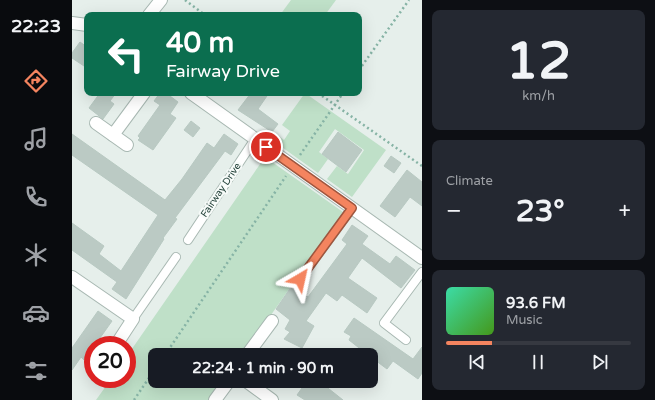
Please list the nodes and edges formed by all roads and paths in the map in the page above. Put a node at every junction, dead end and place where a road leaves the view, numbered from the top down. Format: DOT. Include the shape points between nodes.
graph roads {
  1 [pos="161,0"];
  2 [pos="185,0"];
  3 [pos="409,0"];
  4 [pos="151,12"];
  5 [pos="202,12"];
  6 [pos="72,23"];
  7 [pos="84,25"];
  8 [pos="362,66"];
  9 [pos="142,96"];
  10 [pos="195,96"];
  11 [pos="322,96"];
  12 [pos="341,96"];
  13 [pos="334,106"];
  14 [pos="96,123"];
  15 [pos="113,135"];
  16 [pos="255,140"];
  17 [pos="127,145"];
  18 [pos="293,166"];
  19 [pos="422,166"];
  20 [pos="352,208"];
  21 [pos="188,240"];
  22 [pos="176,257"];
  23 [pos="422,258"];
  24 [pos="422,272"];
  25 [pos="72,277"];
  26 [pos="300,279"];
  27 [pos="133,319"];
  28 [pos="272,320"];
  29 [pos="122,336"];
  30 [pos="406,340"];
  31 [pos="170,348"];
  32 [pos="252,348"];
  33 [pos="148,379"];
  34 [pos="224,388"];
  35 [pos="256,388"];
  36 [pos="134,400"];
  37 [pos="215,400"];
  38 [pos="272,400"];
  1 -- 4 [label="street"];
  2 -- 5 [label="path"];
  3 -- 8 [label="path"];
  6 -- 7 [label="street"];
  9 -- 15 [label="street"];
  10 -- 16 [label="street"];
  11 -- 13 [label="path"];
  12 -- 13 [label="path"];
  13 -- 18 [label="path"];
  13 -- 19 [label="path"];
  14 -- 15 [label="street"];
  15 -- 17 [label="street"];
  16 -- 18 [label="street"];
  16 -- 21 [label="lane, Fairway Drive"];
  18 -- 20 [label="street"];
  18 -- 31 [label="path"];
  20 -- 23 [label="street"];
  20 -- 26 [label="lane"];
  22 -- 27 [label="lane"];
  24 -- 30 [label="lane" via="384,324"];
  25 -- 27 [label="street"];
  27 -- 29 [label="street"];
  28 -- 32 [label="street"];
  33 -- 36 [label="path"];
  34 -- 37 [label="street"];
  35 -- 38 [label="street"];
}
